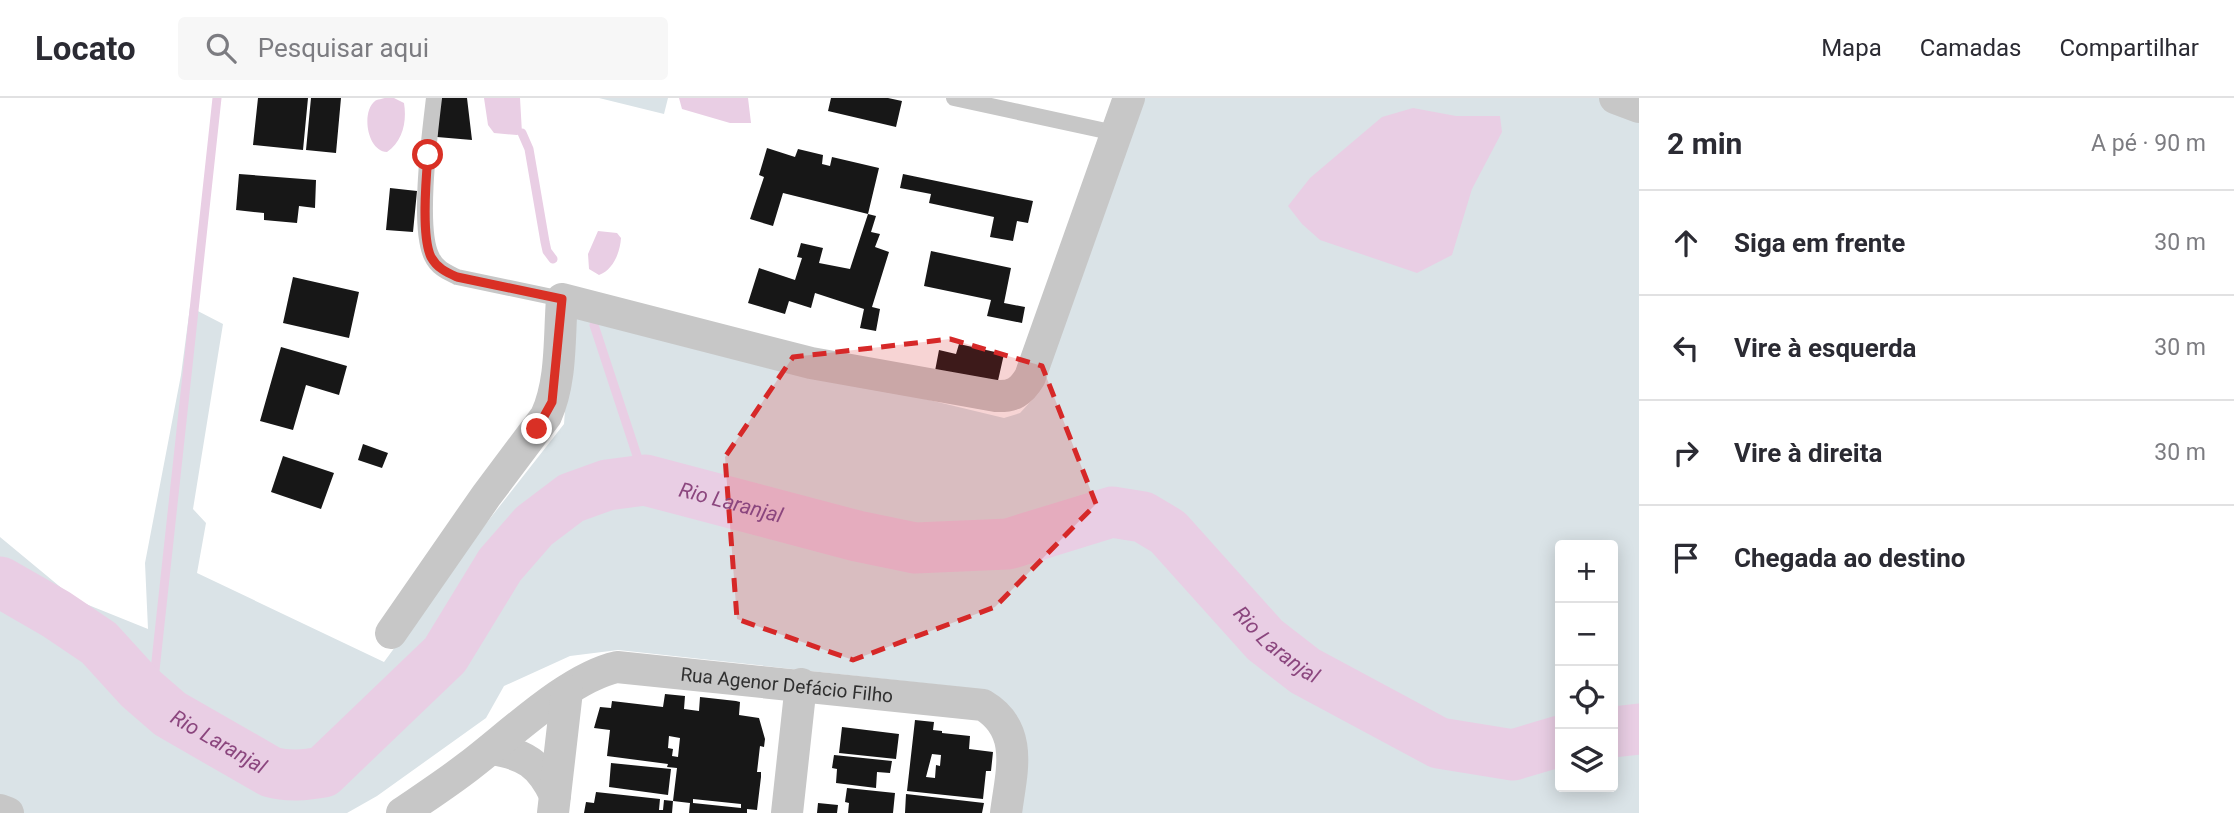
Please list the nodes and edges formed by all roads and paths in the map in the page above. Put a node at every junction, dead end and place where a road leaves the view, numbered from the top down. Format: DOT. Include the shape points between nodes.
graph roads {
  1 [pos="434,98"];
  2 [pos="954,98"];
  3 [pos="1129,98"];
  4 [pos="1615,98"];
  5 [pos="1639,107"];
  6 [pos="1115,133"];
  7 [pos="562,299"];
  8 [pos="391,633"];
  9 [pos="801,684"];
  10 [pos="566,691"];
  11 [pos="491,749"];
  12 [pos="554,804"];
  13 [pos="0,810"];
  14 [pos="8,813"];
  15 [pos="402,813"];
  16 [pos="787,813"];
  17 [pos="1006,813"];
  1 -- 7 [label="lane" via="426,194 427,244 436,264 457,277"];
  2 -- 6 [label="lane"];
  3 -- 6 [label="street"];
  4 -- 5 [label="street"];
  6 -- 7 [label="street" via="1030,377 1018,393 1008,397 811,363"];
  7 -- 8 [label="street" via="555,384 546,416"];
  9 -- 10 [label="street, Rua Agenor Defácio Filho" via="617,667"];
  9 -- 16 [label="street"];
  9 -- 17 [label="street, Rua Agenor Defácio Filho" via="974,702 991,709 1005,723 1012,741"];
  10 -- 11 [label="street, Rua Agenor Defácio Filho"];
  10 -- 12 [label="street"];
  11 -- 12 [label="street" via="512,752 531,762 546,776"];
  11 -- 15 [label="street, Rua Agenor Defácio Filho"];
  13 -- 14 [label="street"];
}
